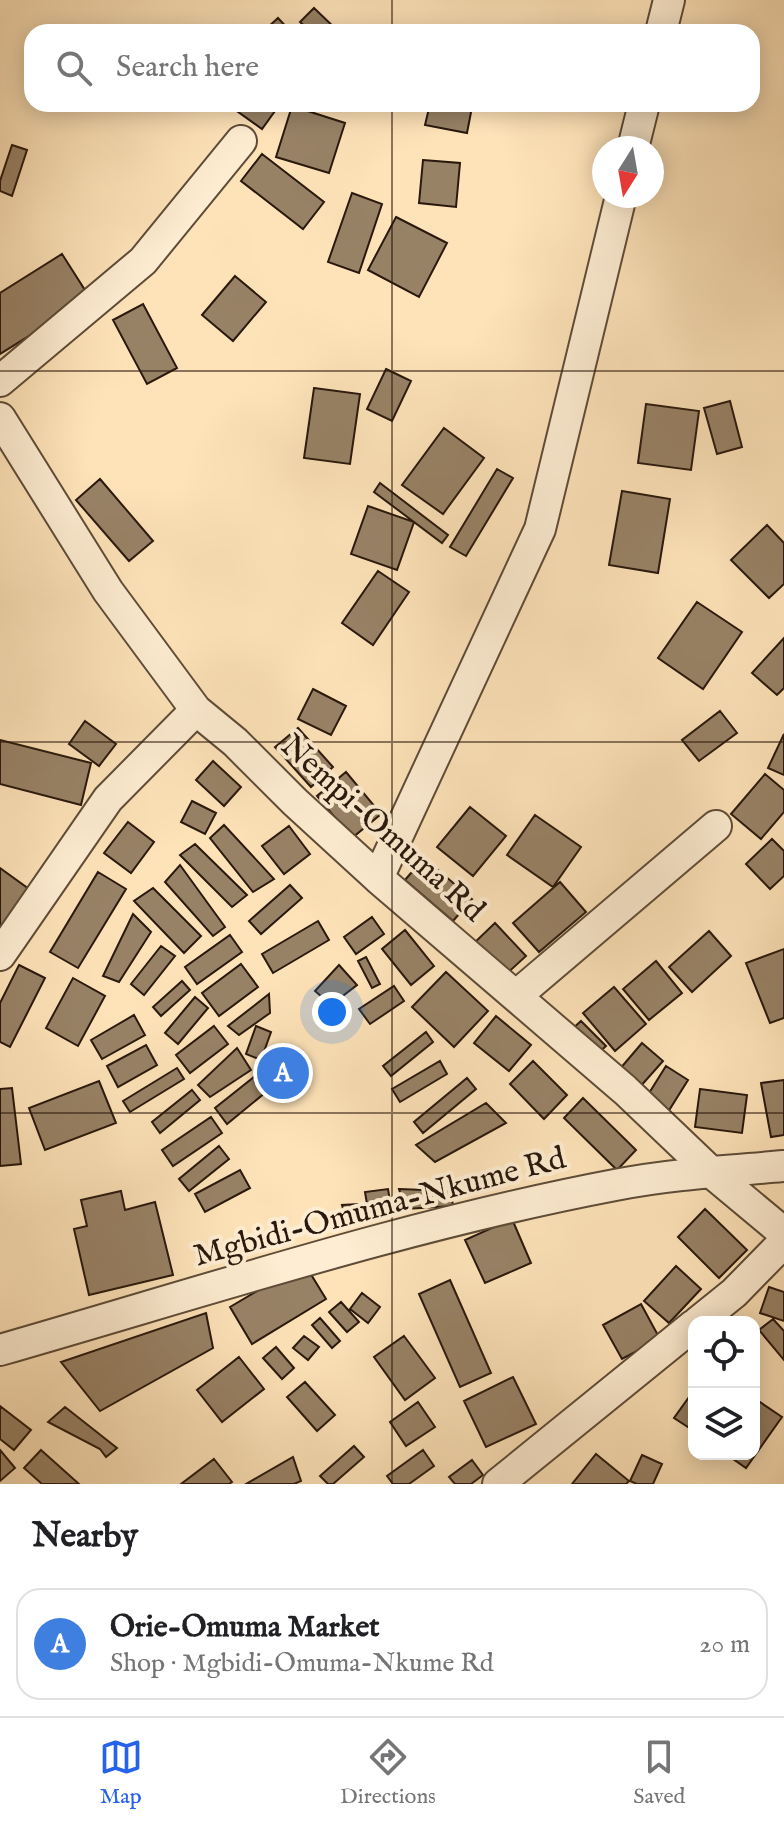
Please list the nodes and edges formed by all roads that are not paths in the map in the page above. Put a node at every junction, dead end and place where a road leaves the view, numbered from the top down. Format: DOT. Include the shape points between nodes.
graph roads {
  1 [pos="669,0"];
  2 [pos="663,24"];
  3 [pos="642,112"];
  4 [pos="636,136"];
  5 [pos="241,141"];
  6 [pos="618,208"];
  7 [pos="0,381"];
  8 [pos="0,418"];
  9 [pos="196,710"];
  10 [pos="716,826"];
  11 [pos="378,878"];
  12 [pos="0,955"];
  13 [pos="516,996"];
  14 [pos="784,1166"];
  15 [pos="712,1173"];
  16 [pos="784,1233"];
  17 [pos="784,1242"];
  18 [pos="706,1316"];
  19 [pos="688,1330"];
  20 [pos="0,1350"];
  21 [pos="498,1484"];
  1 -- 2 [label="street"];
  3 -- 4 [label="street"];
  5 -- 7 [label="street" via="143,261"];
  6 -- 11 [label="street" via="540,529"];
  8 -- 9 [label="street, Nempi-Omuma Rd" via="108,591"];
  9 -- 11 [label="street, Nempi-Omuma Rd"];
  9 -- 12 [label="street" via="108,799"];
  10 -- 13 [label="street"];
  11 -- 13 [label="street, Nempi-Omuma Rd"];
  13 -- 15 [label="street, Nempi-Omuma Rd"];
  14 -- 15 [label="street, Mgbidi-Omuma-Nkume Rd"];
  15 -- 16 [label="street, Nempi-Omuma Rd"];
  15 -- 20 [label="street, Mgbidi-Omuma-Nkume Rd" via="617,1184 488,1214"];
  17 -- 18 [label="street"];
  19 -- 21 [label="street"];
}
